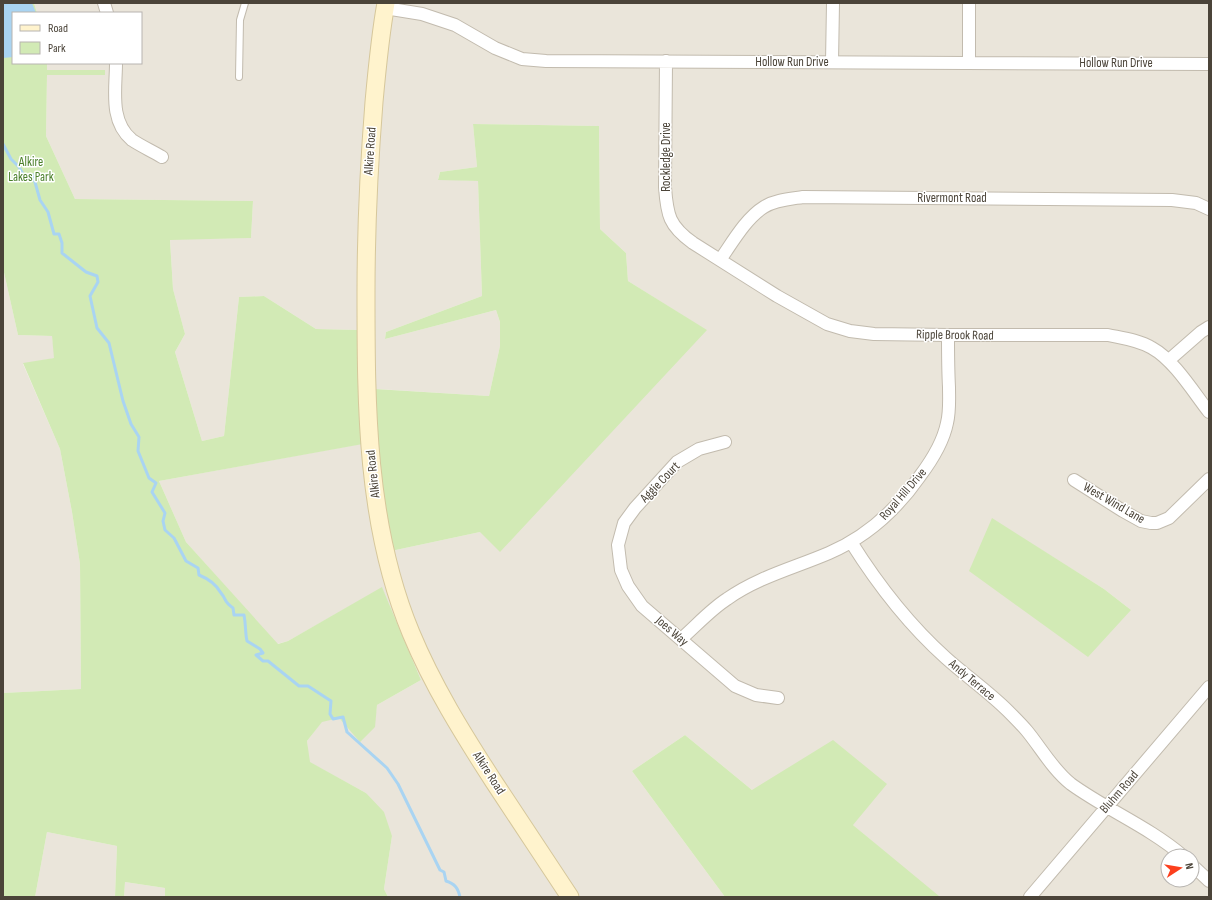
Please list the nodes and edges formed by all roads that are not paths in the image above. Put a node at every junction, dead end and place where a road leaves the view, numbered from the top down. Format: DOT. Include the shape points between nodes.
graph roads {
  1 [pos="245,3"];
  2 [pos="833,3"];
  3 [pos="969,3"];
  4 [pos="384,5"];
  5 [pos="666,61"];
  6 [pos="832,62"];
  7 [pos="969,62"];
  8 [pos="116,64"];
  9 [pos="1209,64"];
  10 [pos="239,77"];
  11 [pos="162,157"];
  12 [pos="1209,209"];
  13 [pos="693,243"];
  14 [pos="720,260"];
  15 [pos="1209,327"];
  16 [pos="948,335"];
  17 [pos="1169,360"];
  18 [pos="1209,412"];
  19 [pos="725,442"];
  20 [pos="1074,480"];
  21 [pos="1209,480"];
  22 [pos="624,523"];
  23 [pos="850,542"];
  24 [pos="681,639"];
  25 [pos="1209,687"];
  26 [pos="778,698"];
  27 [pos="1106,806"];
  28 [pos="1173,848"];
  29 [pos="1200,872"];
  30 [pos="1209,881"];
  31 [pos="570,897"];
  32 [pos="1030,897"];
  1 -- 10 [label="lane" via="240,20"];
  2 -- 6 [label="street"];
  3 -- 7 [label="street"];
  4 -- 5 [label="street, Hollow Run Drive" via="455,25 495,48 522,59"];
  4 -- 31 [label="main road, Alkire Road" via="368,179 366,251 368,418 381,535 404,615 437,687 461,730"];
  5 -- 6 [label="street, Hollow Run Drive"];
  5 -- 13 [label="street, Rockledge Drive" via="666,205 672,223 680,235"];
  6 -- 7 [label="street, Hollow Run Drive"];
  7 -- 9 [label="street, Hollow Run Drive"];
  8 -- 11 [label="street" via="116,110 120,127 133,140"];
  12 -- 14 [label="street, Rivermont Road" via="1196,203 1172,200 803,197 764,207 736,236"];
  13 -- 14 [label="street, Ripple Brook Road"];
  14 -- 16 [label="street, Ripple Brook Road" via="827,324 850,331 874,334"];
  15 -- 17 [label="street"];
  16 -- 17 [label="street, Ripple Brook Road" via="1108,335 1152,347"];
  16 -- 23 [label="street, Royal Hill Drive" via="949,404 943,440 930,463 893,509"];
  17 -- 18 [label="street, Ripple Brook Road"];
  19 -- 22 [label="street, Aggie Court" via="699,449 677,462"];
  20 -- 21 [label="street, West Wind Lane" via="1123,511 1141,521 1151,523 1169,518"];
  22 -- 24 [label="street, Joes Way" via="618,545 618,557 628,586 642,606"];
  23 -- 24 [label="street, Royal Hill Drive" via="767,577 727,599"];
  23 -- 27 [label="street, Andy Terrace" via="894,605 924,638 1006,709 1059,772"];
  24 -- 26 [label="street, Joes Way" via="735,686 756,695"];
  25 -- 27 [label="street, Bluhm Road"];
  27 -- 28 [label="street, Andy Terrace"];
  27 -- 32 [label="street, Bluhm Road"];
  29 -- 30 [label="street"];
}
